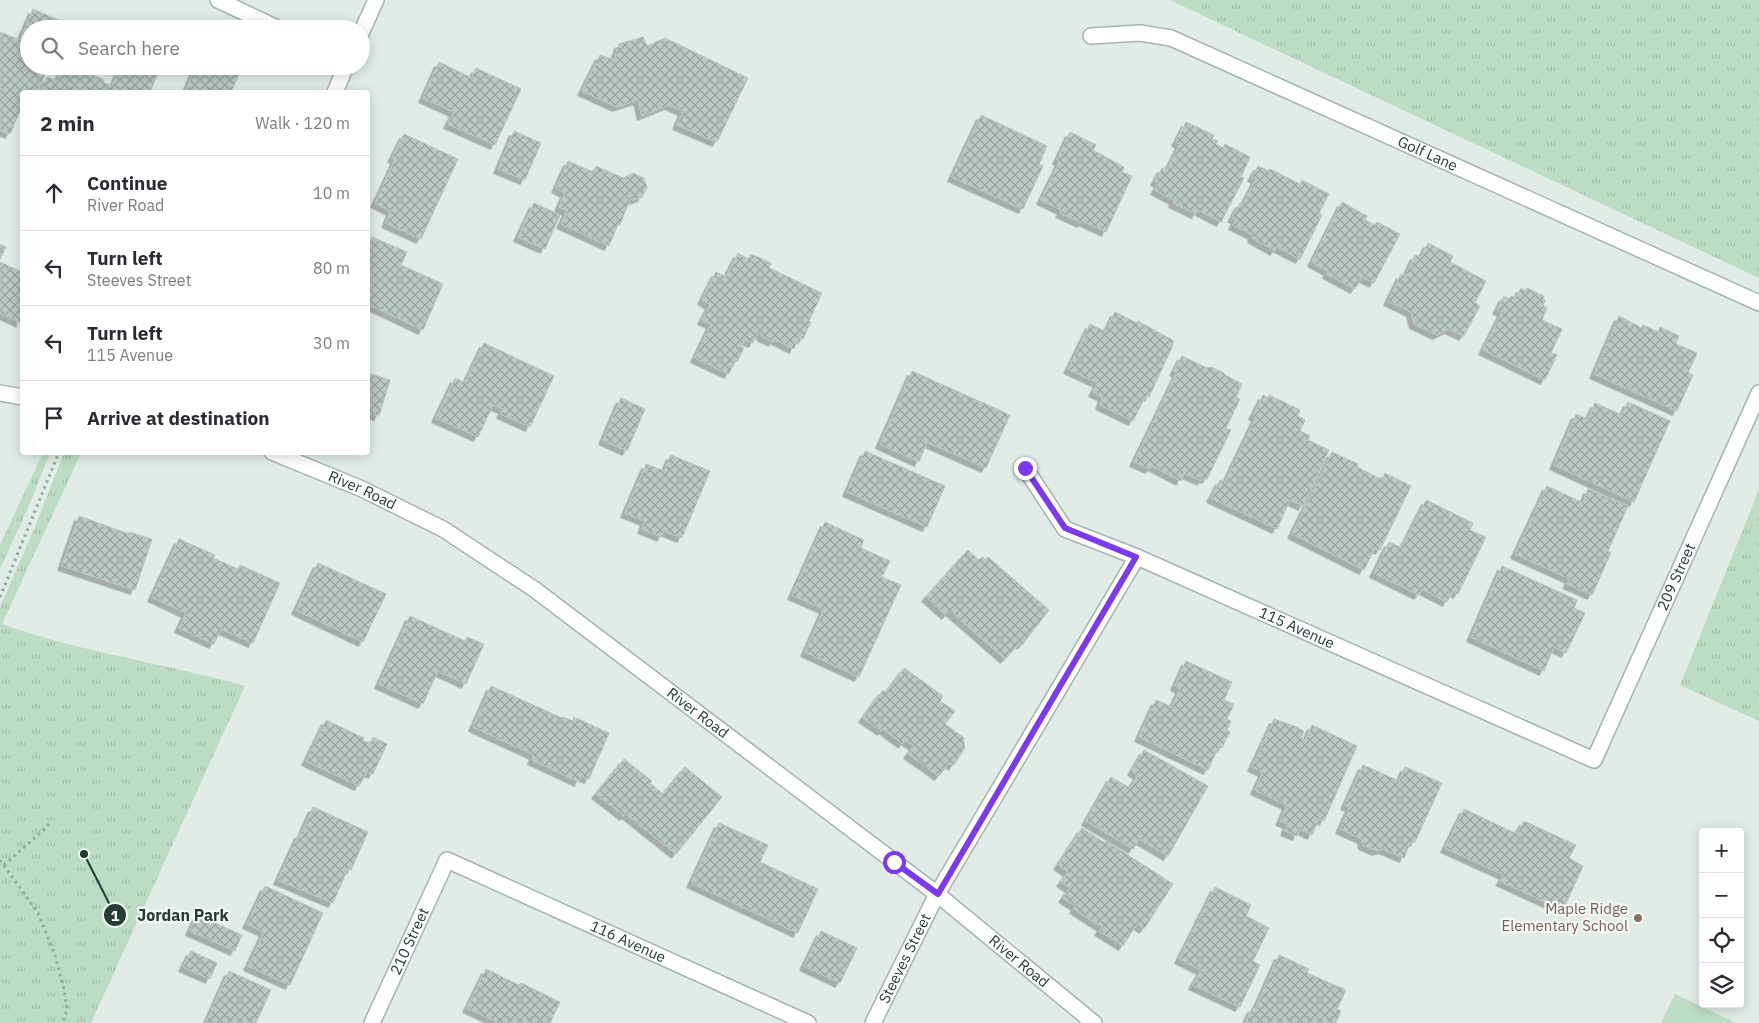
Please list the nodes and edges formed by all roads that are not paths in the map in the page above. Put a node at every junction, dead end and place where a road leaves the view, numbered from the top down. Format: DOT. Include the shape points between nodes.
graph roads {
  1 [pos="218,0"];
  2 [pos="376,0"];
  3 [pos="260,20"];
  4 [pos="367,20"];
  5 [pos="1091,36"];
  6 [pos="342,75"];
  7 [pos="336,90"];
  8 [pos="1759,303"];
  9 [pos="0,393"];
  10 [pos="1759,393"];
  11 [pos="20,398"];
  12 [pos="280,455"];
  13 [pos="1025,468"];
  14 [pos="1136,557"];
  15 [pos="1594,760"];
  16 [pos="447,860"];
  17 [pos="938,894"];
  18 [pos="372,1023"];
  19 [pos="808,1023"];
  20 [pos="873,1023"];
  21 [pos="1094,1023"];
  1 -- 3 [label="street"];
  2 -- 4 [label="street"];
  5 -- 8 [label="street, Golf Lane" via="1140,33 1171,38"];
  6 -- 7 [label="street"];
  9 -- 11 [label="street"];
  10 -- 15 [label="street, 209 Street"];
  12 -- 17 [label="street, River Road" via="362,488 443,529 525,584"];
  13 -- 14 [label="street, 115 Avenue" via="1065,528"];
  14 -- 15 [label="street, 115 Avenue"];
  14 -- 17 [label="street, Steeves Street"];
  16 -- 18 [label="street, 210 Street"];
  16 -- 19 [label="street, 116 Avenue"];
  17 -- 20 [label="street, Steeves Street"];
  17 -- 21 [label="street, River Road"];
}
